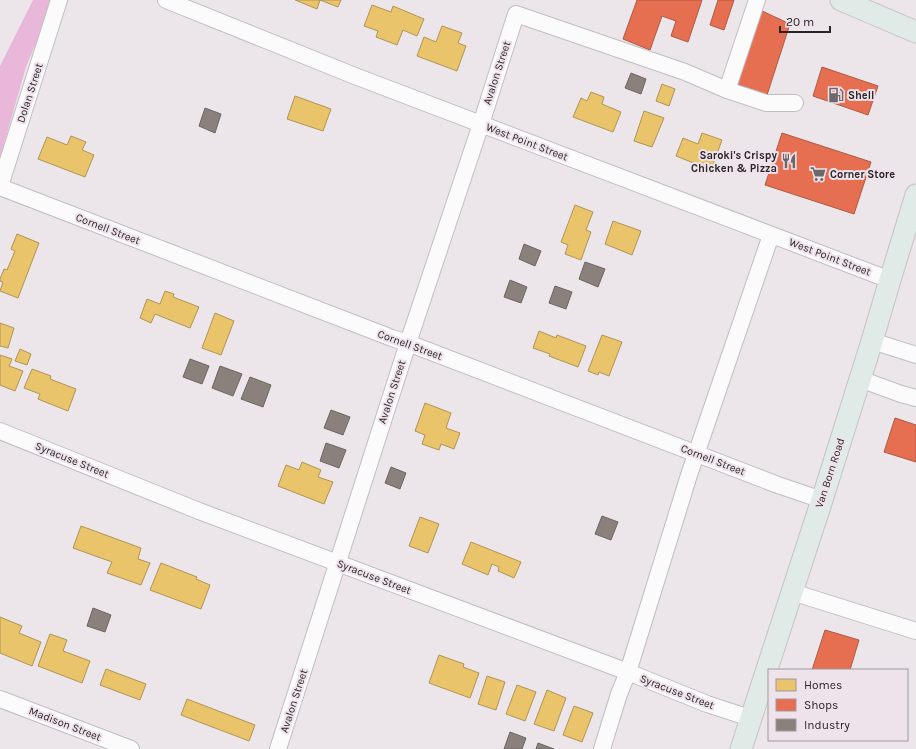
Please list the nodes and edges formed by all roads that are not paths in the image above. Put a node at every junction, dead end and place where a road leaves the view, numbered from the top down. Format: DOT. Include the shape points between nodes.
graph roads {
  1 [pos="59,0"];
  2 [pos="166,0"];
  3 [pos="757,0"];
  4 [pos="841,0"];
  5 [pos="916,32"];
  6 [pos="727,90"];
  7 [pos="796,103"];
  8 [pos="480,124"];
  9 [pos="0,186"];
  10 [pos="916,195"];
  11 [pos="771,234"];
  12 [pos="890,280"];
  13 [pos="872,341"];
  14 [pos="408,343"];
  15 [pos="916,355"];
  16 [pos="860,379"];
  17 [pos="916,398"];
  18 [pos="0,431"];
  19 [pos="697,454"];
  20 [pos="822,500"];
  21 [pos="337,563"];
  22 [pos="792,592"];
  23 [pos="916,631"];
  24 [pos="628,672"];
  25 [pos="0,698"];
  26 [pos="750,718"];
  27 [pos="131,749"];
  28 [pos="278,749"];
  29 [pos="602,749"];
  30 [pos="740,749"];
  1 -- 9 [label="street, Dolan Street"];
  2 -- 8 [label="street, West Point Street"];
  3 -- 6 [label="street"];
  4 -- 5 [label="main road"];
  6 -- 7 [label="street" via="766,103"];
  6 -- 8 [label="street, Avalon Street" via="685,72 516,14"];
  8 -- 11 [label="street, West Point Street"];
  8 -- 14 [label="street, Avalon Street"];
  9 -- 14 [label="street, Cornell Street"];
  10 -- 12 [label="main road, Van Born Road"];
  11 -- 12 [label="street, West Point Street"];
  11 -- 19 [label="street"];
  12 -- 13 [label="main road, Van Born Road"];
  13 -- 15 [label="street"];
  13 -- 16 [label="main road, Van Born Road"];
  14 -- 19 [label="street, Cornell Street"];
  14 -- 21 [label="street, Avalon Street"];
  16 -- 17 [label="street"];
  16 -- 20 [label="main road, Van Born Road"];
  18 -- 21 [label="street, Syracuse Street"];
  19 -- 20 [label="street, Cornell Street"];
  19 -- 24 [label="street"];
  20 -- 22 [label="main road, Van Born Road"];
  21 -- 24 [label="street, Syracuse Street"];
  21 -- 28 [label="street, Avalon Street"];
  22 -- 23 [label="street"];
  22 -- 26 [label="main road, Van Born Road"];
  24 -- 26 [label="street, Syracuse Street" via="707,704"];
  24 -- 29 [label="street"];
  25 -- 27 [label="street, Madison Street"];
  26 -- 30 [label="main road, Van Born Road"];
}
